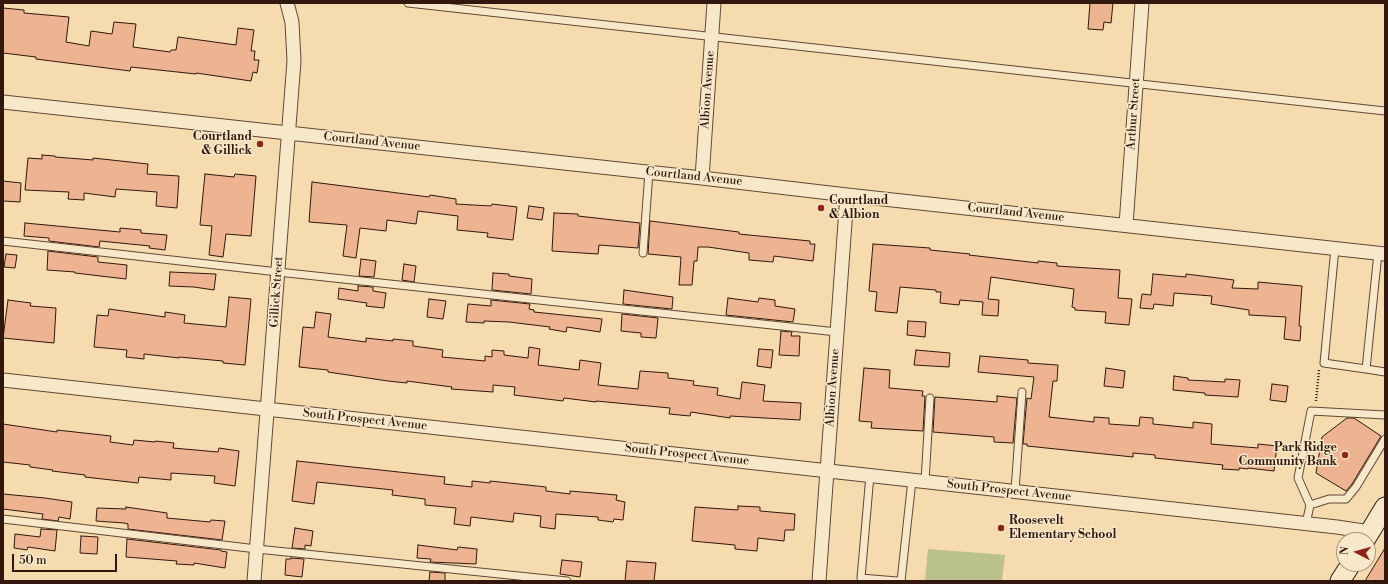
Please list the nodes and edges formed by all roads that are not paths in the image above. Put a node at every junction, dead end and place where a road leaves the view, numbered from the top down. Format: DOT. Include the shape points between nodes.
graph roads {
  1 [pos="287,3"];
  2 [pos="408,3"];
  3 [pos="714,3"];
  4 [pos="1142,3"];
  5 [pos="712,36"];
  6 [pos="1136,84"];
  7 [pos="3,102"];
  8 [pos="1385,111"];
  9 [pos="289,133"];
  10 [pos="649,172"];
  11 [pos="702,178"];
  12 [pos="847,195"];
  13 [pos="1126,225"];
  14 [pos="3,241"];
  15 [pos="1335,248"];
  16 [pos="643,253"];
  17 [pos="1382,254"];
  18 [pos="278,272"];
  19 [pos="837,332"];
  20 [pos="1366,369"];
  21 [pos="1385,372"];
  22 [pos="3,380"];
  23 [pos="1022,392"];
  24 [pos="930,398"];
  25 [pos="267,409"];
  26 [pos="1385,415"];
  27 [pos="1385,439"];
  28 [pos="826,470"];
  29 [pos="870,475"];
  30 [pos="912,480"];
  31 [pos="925,481"];
  32 [pos="1015,491"];
  33 [pos="1310,505"];
  34 [pos="1385,507"];
  35 [pos="3,519"];
  36 [pos="1306,524"];
  37 [pos="1347,532"];
  38 [pos="1370,532"];
  39 [pos="257,549"];
  40 [pos="1346,572"];
  41 [pos="254,581"];
  42 [pos="567,581"];
  43 [pos="819,581"];
  44 [pos="897,581"];
  45 [pos="901,581"];
  46 [pos="1340,581"];
  1 -- 9 [label="street, Gillick Street" via="292,22 294,61"];
  2 -- 5 [label="lane"];
  3 -- 5 [label="street, Albion Avenue"];
  4 -- 6 [label="street, Arthur Street"];
  5 -- 6 [label="lane"];
  5 -- 11 [label="street, Albion Avenue"];
  6 -- 8 [label="lane"];
  6 -- 13 [label="street, Arthur Street"];
  7 -- 9 [label="street, Courtland Avenue"];
  9 -- 10 [label="street, Courtland Avenue"];
  9 -- 18 [label="street, Gillick Street"];
  10 -- 11 [label="street, Courtland Avenue"];
  10 -- 16 [label="lane"];
  11 -- 12 [label="street, Courtland Avenue"];
  12 -- 13 [label="street, Courtland Avenue"];
  12 -- 19 [label="street, Albion Avenue"];
  13 -- 15 [label="street, Courtland Avenue"];
  14 -- 18 [label="lane"];
  15 -- 17 [label="street, Courtland Avenue"];
  15 -- 20 [label="lane" via="1324,363"];
  17 -- 20 [label="lane"];
  18 -- 19 [label="lane"];
  18 -- 25 [label="street, Gillick Street"];
  19 -- 28 [label="street, Albion Avenue"];
  20 -- 21 [label="lane"];
  22 -- 25 [label="street, South Prospect Avenue"];
  23 -- 32 [label="lane"];
  24 -- 31 [label="lane"];
  25 -- 28 [label="street, South Prospect Avenue"];
  25 -- 39 [label="street, Gillick Street"];
  26 -- 33 [label="lane" via="1313,411 1298,478"];
  27 -- 33 [label="lane" via="1346,500 1329,499"];
  28 -- 29 [label="street, South Prospect Avenue"];
  28 -- 43 [label="street, Albion Avenue"];
  29 -- 30 [label="street, South Prospect Avenue"];
  29 -- 44 [label="lane" via="861,578"];
  30 -- 31 [label="street, South Prospect Avenue"];
  30 -- 45 [label="lane"];
  31 -- 32 [label="street, South Prospect Avenue"];
  32 -- 36 [label="street, South Prospect Avenue"];
  33 -- 36 [label="lane"];
  34 -- 38 [label="street"];
  35 -- 39 [label="lane"];
  36 -- 37 [label="street, South Prospect Avenue"];
  39 -- 41 [label="street, Gillick Street"];
  39 -- 42 [label="lane"];
  40 -- 46 [label="street"];
}
